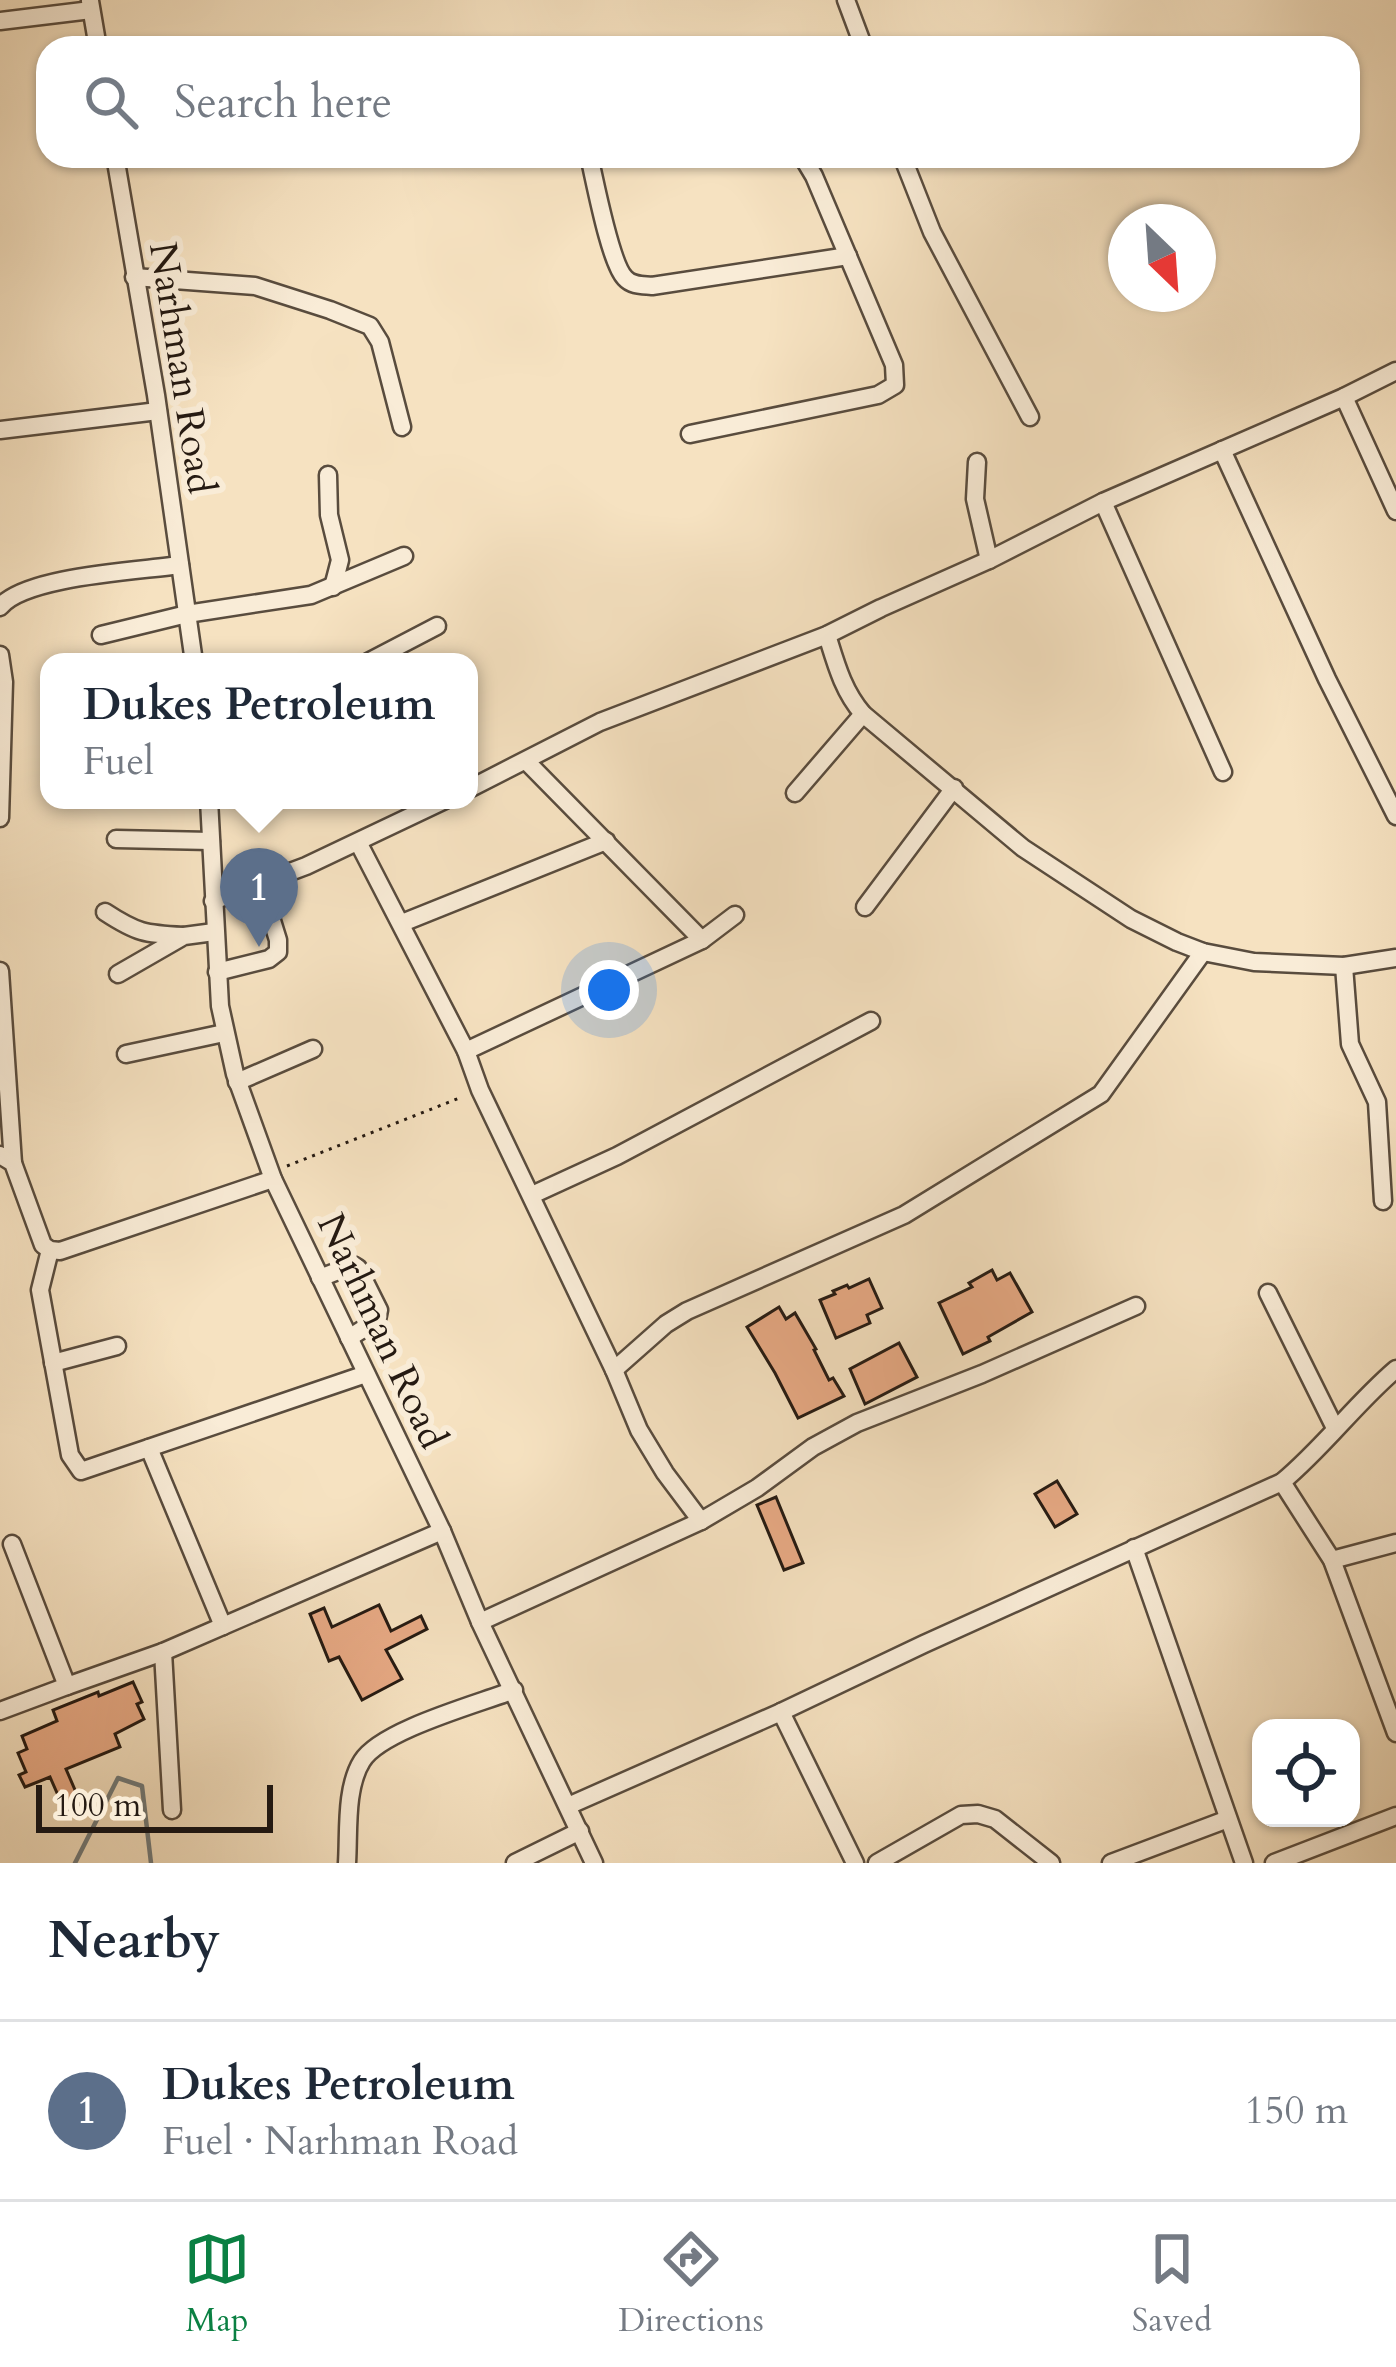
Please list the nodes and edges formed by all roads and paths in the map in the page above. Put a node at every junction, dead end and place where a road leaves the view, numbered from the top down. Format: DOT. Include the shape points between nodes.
graph roads {
  1 [pos="846,0"];
  2 [pos="90,5"];
  3 [pos="0,21"];
  4 [pos="96,36"];
  5 [pos="860,36"];
  6 [pos="117,168"];
  7 [pos="592,168"];
  8 [pos="809,168"];
  9 [pos="907,168"];
  10 [pos="848,256"];
  11 [pos="134,278"];
  12 [pos="1396,371"];
  13 [pos="1344,397"];
  14 [pos="158,411"];
  15 [pos="1030,417"];
  16 [pos="402,427"];
  17 [pos="0,430"];
  18 [pos="690,434"];
  19 [pos="1222,449"];
  20 [pos="977,462"];
  21 [pos="328,475"];
  22 [pos="1103,502"];
  23 [pos="1396,511"];
  24 [pos="404,556"];
  25 [pos="989,560"];
  26 [pos="180,566"];
  27 [pos="333,587"];
  28 [pos="0,607"];
  29 [pos="187,614"];
  30 [pos="436,626"];
  31 [pos="100,635"];
  32 [pos="827,635"];
  33 [pos="193,653"];
  34 [pos="385,653"];
  35 [pos="0,655"];
  36 [pos="863,714"];
  37 [pos="526,761"];
  38 [pos="1223,772"];
  39 [pos="478,785"];
  40 [pos="953,788"];
  41 [pos="795,793"];
  42 [pos="209,809"];
  43 [pos="426,809"];
  44 [pos="1396,816"];
  45 [pos="0,818"];
  46 [pos="116,839"];
  47 [pos="211,841"];
  48 [pos="606,841"];
  49 [pos="358,842"];
  50 [pos="261,885"];
  51 [pos="214,901"];
  52 [pos="865,907"];
  53 [pos="105,912"];
  54 [pos="735,915"];
  55 [pos="402,923"];
  56 [pos="214,932"];
  57 [pos="184,936"];
  58 [pos="702,940"];
  59 [pos="1202,952"];
  60 [pos="1396,958"];
  61 [pos="1344,966"];
  62 [pos="0,970"];
  63 [pos="218,972"];
  64 [pos="118,974"];
  65 [pos="871,1021"];
  66 [pos="224,1033"];
  67 [pos="314,1049"];
  68 [pos="466,1052"];
  69 [pos="126,1054"];
  70 [pos="237,1082"];
  71 [pos="480,1090"];
  72 [pos="6,1159"];
  73 [pos="272,1176"];
  74 [pos="532,1195"];
  75 [pos="1383,1201"];
  76 [pos="50,1250"];
  77 [pos="320,1278"];
  78 [pos="1268,1293"];
  79 [pos="1136,1306"];
  80 [pos="349,1339"];
  81 [pos="117,1346"];
  82 [pos="53,1363"];
  83 [pos="1396,1369"];
  84 [pos="614,1370"];
  85 [pos="366,1374"];
  86 [pos="1335,1428"];
  87 [pos="149,1448"];
  88 [pos="1282,1482"];
  89 [pos="701,1521"];
  90 [pos="442,1532"];
  91 [pos="1396,1543"];
  92 [pos="12,1544"];
  93 [pos="1134,1548"];
  94 [pos="1332,1560"];
  95 [pos="480,1622"];
  96 [pos="223,1626"];
  97 [pos="163,1652"];
  98 [pos="67,1686"];
  99 [pos="514,1690"];
  100 [pos="0,1711"];
  101 [pos="781,1712"];
  102 [pos="1396,1733"];
  103 [pos="568,1806"];
  104 [pos="172,1810"];
  105 [pos="1396,1816"];
  106 [pos="1228,1819"];
  107 [pos="580,1831"];
  108 [pos="347,1863"];
  109 [pos="514,1863"];
  110 [pos="594,1863"];
  111 [pos="855,1863"];
  112 [pos="877,1863"];
  113 [pos="1051,1863"];
  114 [pos="1111,1863"];
  115 [pos="1244,1863"];
  116 [pos="1274,1863"];
  1 -- 5 [label="street"];
  2 -- 3 [label="street"];
  2 -- 4 [label="street"];
  6 -- 11 [label="street, Narhman Road"];
  7 -- 10 [label="street" via="614,254 633,284"];
  8 -- 10 [label="street"];
  9 -- 15 [label="street"];
  10 -- 18 [label="street" via="895,385"];
  11 -- 14 [label="street, Narhman Road"];
  11 -- 16 [label="street" via="255,286 370,326"];
  12 -- 13 [label="street"];
  13 -- 19 [label="street"];
  13 -- 23 [label="street"];
  14 -- 17 [label="street"];
  14 -- 26 [label="street, Narhman Road"];
  19 -- 22 [label="street"];
  19 -- 44 [label="street"];
  20 -- 25 [label="street"];
  21 -- 27 [label="street" via="340,560"];
  22 -- 25 [label="street"];
  22 -- 38 [label="street"];
  24 -- 27 [label="street"];
  25 -- 32 [label="street"];
  26 -- 28 [label="street" via="44,584"];
  26 -- 29 [label="street, Narhman Road"];
  27 -- 29 [label="street"];
  29 -- 31 [label="street"];
  29 -- 33 [label="street, Narhman Road"];
  30 -- 34 [label="street"];
  32 -- 36 [label="street"];
  32 -- 37 [label="street" via="600,722"];
  35 -- 45 [label="street"];
  36 -- 40 [label="street"];
  36 -- 41 [label="street"];
  37 -- 39 [label="street"];
  37 -- 48 [label="street"];
  40 -- 52 [label="street"];
  40 -- 59 [label="street" via="1023,848 1131,919"];
  42 -- 47 [label="street, Narhman Road"];
  43 -- 49 [label="street"];
  46 -- 47 [label="street"];
  47 -- 51 [label="street, Narhman Road"];
  48 -- 55 [label="street"];
  48 -- 58 [label="street"];
  49 -- 50 [label="street"];
  49 -- 55 [label="street"];
  50 -- 51 [label="street"];
  50 -- 63 [label="street" via="278,952"];
  51 -- 56 [label="street, Narhman Road"];
  53 -- 57 [label="street" via="130,929"];
  54 -- 58 [label="street"];
  55 -- 68 [label="street"];
  56 -- 57 [label="street"];
  56 -- 63 [label="street, Narhman Road"];
  57 -- 64 [label="street"];
  58 -- 68 [label="street"];
  59 -- 61 [label="street"];
  59 -- 84 [label="street" via="1101,1094 904,1215 686,1311"];
  60 -- 61 [label="street"];
  61 -- 75 [label="street" via="1350,1044 1377,1102"];
  62 -- 72 [label="street"];
  63 -- 66 [label="street, Narhman Road"];
  65 -- 74 [label="street"];
  66 -- 69 [label="street"];
  66 -- 70 [label="street, Narhman Road"];
  67 -- 70 [label="street"];
  68 -- 71 [label="street"];
  70 -- 73 [label="street, Narhman Road"];
  71 -- 73 [label="path"];
  71 -- 74 [label="street"];
  72 -- 76 [label="street"];
  73 -- 76 [label="street"];
  73 -- 77 [label="street, Narhman Road"];
  74 -- 84 [label="street"];
  76 -- 82 [label="street" via="40,1290"];
  77 -- 80 [label="street, Narhman Road"];
  77 -- 80 [label="street" via="353,1265 379,1310"];
  78 -- 86 [label="street"];
  79 -- 89 [label="street" via="856,1423"];
  80 -- 85 [label="street, Narhman Road"];
  81 -- 82 [label="street"];
  82 -- 87 [label="street" via="80,1471"];
  83 -- 86 [label="street"];
  84 -- 89 [label="street" via="639,1430"];
  85 -- 87 [label="street"];
  85 -- 90 [label="street, Narhman Road"];
  86 -- 88 [label="street"];
  87 -- 96 [label="street"];
  88 -- 93 [label="street"];
  88 -- 94 [label="street"];
  89 -- 95 [label="street"];
  90 -- 95 [label="street, Narhman Road"];
  90 -- 96 [label="street"];
  91 -- 94 [label="street"];
  92 -- 98 [label="street"];
  93 -- 101 [label="street"];
  93 -- 106 [label="street"];
  94 -- 102 [label="street"];
  95 -- 99 [label="street, Narhman Road"];
  96 -- 97 [label="street"];
  97 -- 98 [label="street"];
  97 -- 104 [label="street"];
  98 -- 100 [label="street"];
  99 -- 103 [label="street, Narhman Road"];
  99 -- 108 [label="street" via="388,1738 363,1759"];
  101 -- 103 [label="street"];
  101 -- 111 [label="street"];
  103 -- 107 [label="street, Narhman Road"];
  105 -- 116 [label="street"];
  106 -- 114 [label="street"];
  106 -- 115 [label="street"];
  107 -- 109 [label="street"];
  107 -- 110 [label="street, Narhman Road"];
  112 -- 113 [label="street" via="961,1815 978,1814"];
}
